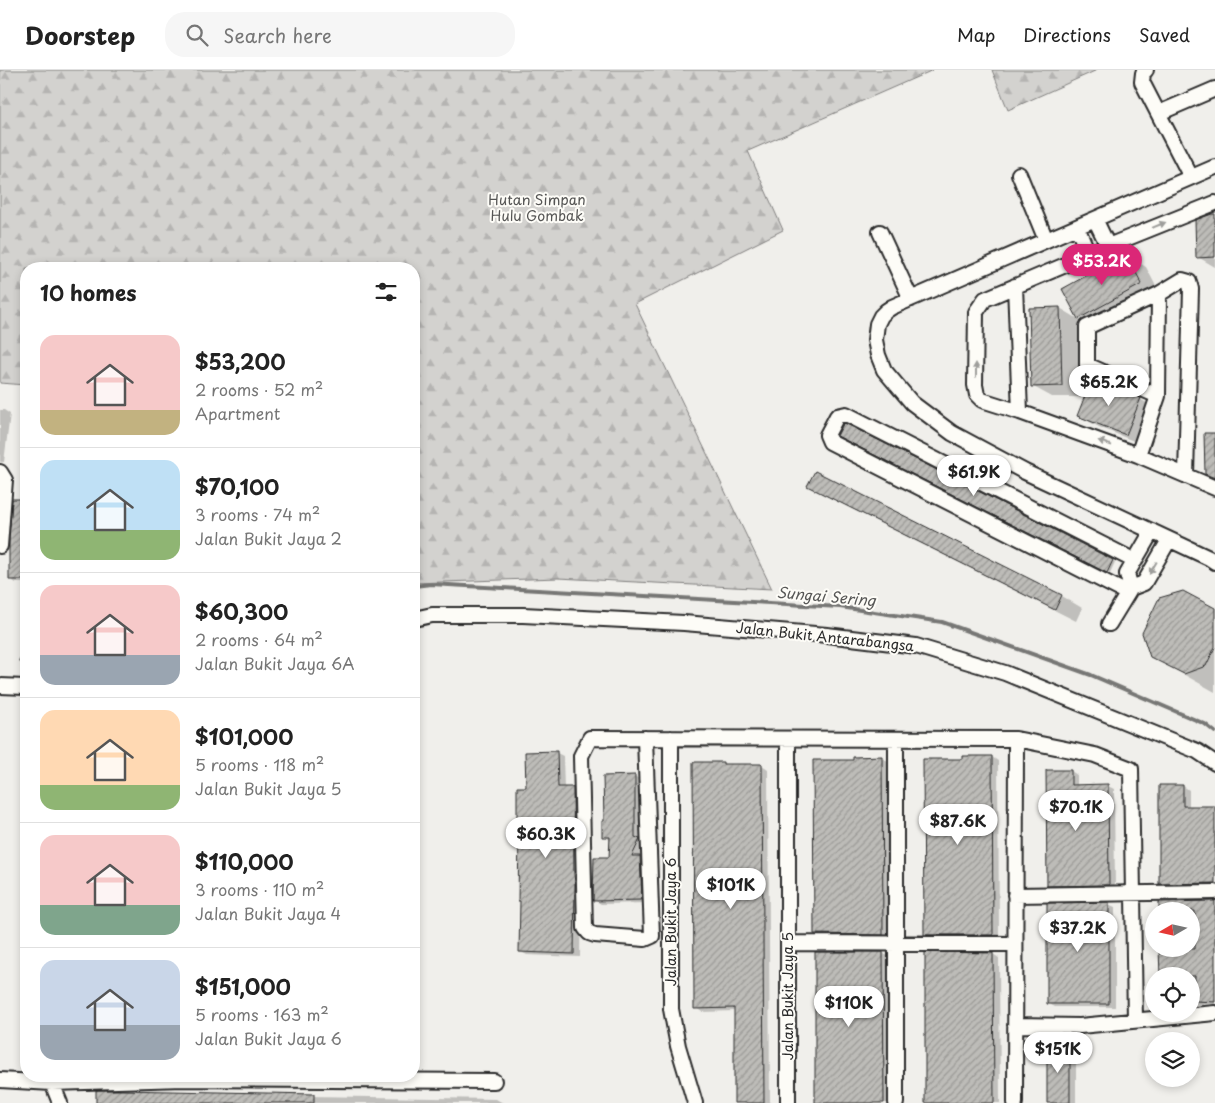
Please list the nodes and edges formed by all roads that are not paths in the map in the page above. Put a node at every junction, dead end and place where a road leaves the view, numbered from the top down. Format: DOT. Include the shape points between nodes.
graph roads {
  1 [pos="1146,70"];
  2 [pos="1215,89"];
  3 [pos="1159,113"];
  4 [pos="1215,167"];
  5 [pos="1019,174"];
  6 [pos="1191,177"];
  7 [pos="1215,202"];
  8 [pos="1095,219"];
  9 [pos="1077,227"];
  10 [pos="880,232"];
  11 [pos="1046,240"];
  12 [pos="1108,246"];
  13 [pos="1089,255"];
  14 [pos="1015,286"];
  15 [pos="1159,294"];
  16 [pos="911,299"];
  17 [pos="1158,396"];
  18 [pos="1020,412"];
  19 [pos="1138,455"];
  20 [pos="0,472"];
  21 [pos="1186,476"];
  22 [pos="1215,488"];
  23 [pos="1152,531"];
  24 [pos="1169,540"];
  25 [pos="0,546"];
  26 [pos="1134,561"];
  27 [pos="1215,562"];
  28 [pos="1129,590"];
  29 [pos="420,618"];
  30 [pos="1109,624"];
  31 [pos="0,686"];
  32 [pos="20,687"];
  33 [pos="645,738"];
  34 [pos="671,738"];
  35 [pos="788,739"];
  36 [pos="896,739"];
  37 [pos="1016,739"];
  38 [pos="1215,763"];
  39 [pos="1215,892"];
  40 [pos="1133,893"];
  41 [pos="1015,895"];
  42 [pos="788,943"];
  43 [pos="896,944"];
  44 [pos="1015,944"];
  45 [pos="1215,1013"];
  46 [pos="1134,1020"];
  47 [pos="1015,1025"];
  48 [pos="0,1080"];
  49 [pos="20,1081"];
  50 [pos="420,1081"];
  51 [pos="494,1081"];
  52 [pos="35,1082"];
  53 [pos="85,1082"];
  54 [pos="52,1083"];
  55 [pos="60,1103"];
  56 [pos="695,1103"];
  57 [pos="788,1103"];
  58 [pos="896,1103"];
  59 [pos="1015,1103"];
  1 -- 3 [label="street" via="1142,73 1142,82"];
  2 -- 3 [label="street"];
  3 -- 6 [label="street"];
  4 -- 6 [label="street"];
  5 -- 11 [label="street"];
  6 -- 8 [label="street"];
  12 -- 7 [label="street, one-way"];
  8 -- 9 [label="street"];
  8 -- 12 [label="street"];
  9 -- 11 [label="street"];
  9 -- 13 [label="street"];
  10 -- 16 [label="street"];
  11 -- 16 [label="street"];
  12 -- 13 [label="street"];
  13 -- 14 [label="street"];
  14 -- 18 [label="street"];
  18 -- 14 [label="street, one-way" via="982,400 977,395 976,385 976,312 985,298"];
  15 -- 17 [label="street"];
  15 -- 17 [label="street" via="1087,327 1087,365"];
  15 -- 21 [label="street" via="1182,280 1189,282 1191,289"];
  16 -- 23 [label="street" via="881,316 875,340 884,370 912,403 952,433 1025,472"];
  17 -- 19 [label="street"];
  19 -- 18 [label="street, one-way"];
  19 -- 21 [label="street"];
  20 -- 25 [label="street" via="5,480"];
  21 -- 22 [label="street"];
  23 -- 24 [label="street"];
  23 -- 26 [label="street"];
  24 -- 27 [label="street"];
  24 -- 28 [label="street, one-way" via="1144,583"];
  26 -- 28 [label="street" via="1127,574"];
  26 -- 28 [label="street" via="846,414 836,416 827,435 830,442"];
  28 -- 30 [label="street"];
  29 -- 38 [label="street, Jalan Bukit Antarabangsa" via="523,615 684,623 916,646 1005,673 1197,751"];
  31 -- 32 [label="street"];
  33 -- 33 [label="street" via="590,738 581,756 585,928 595,935 645,939 652,936"];
  33 -- 34 [label="street"];
  34 -- 35 [label="street"];
  34 -- 56 [label="street, Jalan Bukit Jaya 6" via="671,1009"];
  35 -- 36 [label="street"];
  35 -- 42 [label="street, Jalan Bukit Jaya 5"];
  36 -- 37 [label="street"];
  36 -- 43 [label="street"];
  37 -- 40 [label="street" via="1095,755 1131,769"];
  37 -- 41 [label="street"];
  39 -- 40 [label="street"];
  40 -- 41 [label="street"];
  40 -- 46 [label="street"];
  41 -- 44 [label="street"];
  42 -- 43 [label="street"];
  42 -- 57 [label="street, Jalan Bukit Jaya 5"];
  43 -- 44 [label="street"];
  43 -- 58 [label="street"];
  44 -- 47 [label="street"];
  45 -- 46 [label="street"];
  46 -- 47 [label="street" via="1080,1026"];
  47 -- 59 [label="street"];
  48 -- 49 [label="street"];
  50 -- 51 [label="street"];
  52 -- 54 [label="street"];
  53 -- 54 [label="street"];
  54 -- 55 [label="street"];
}
